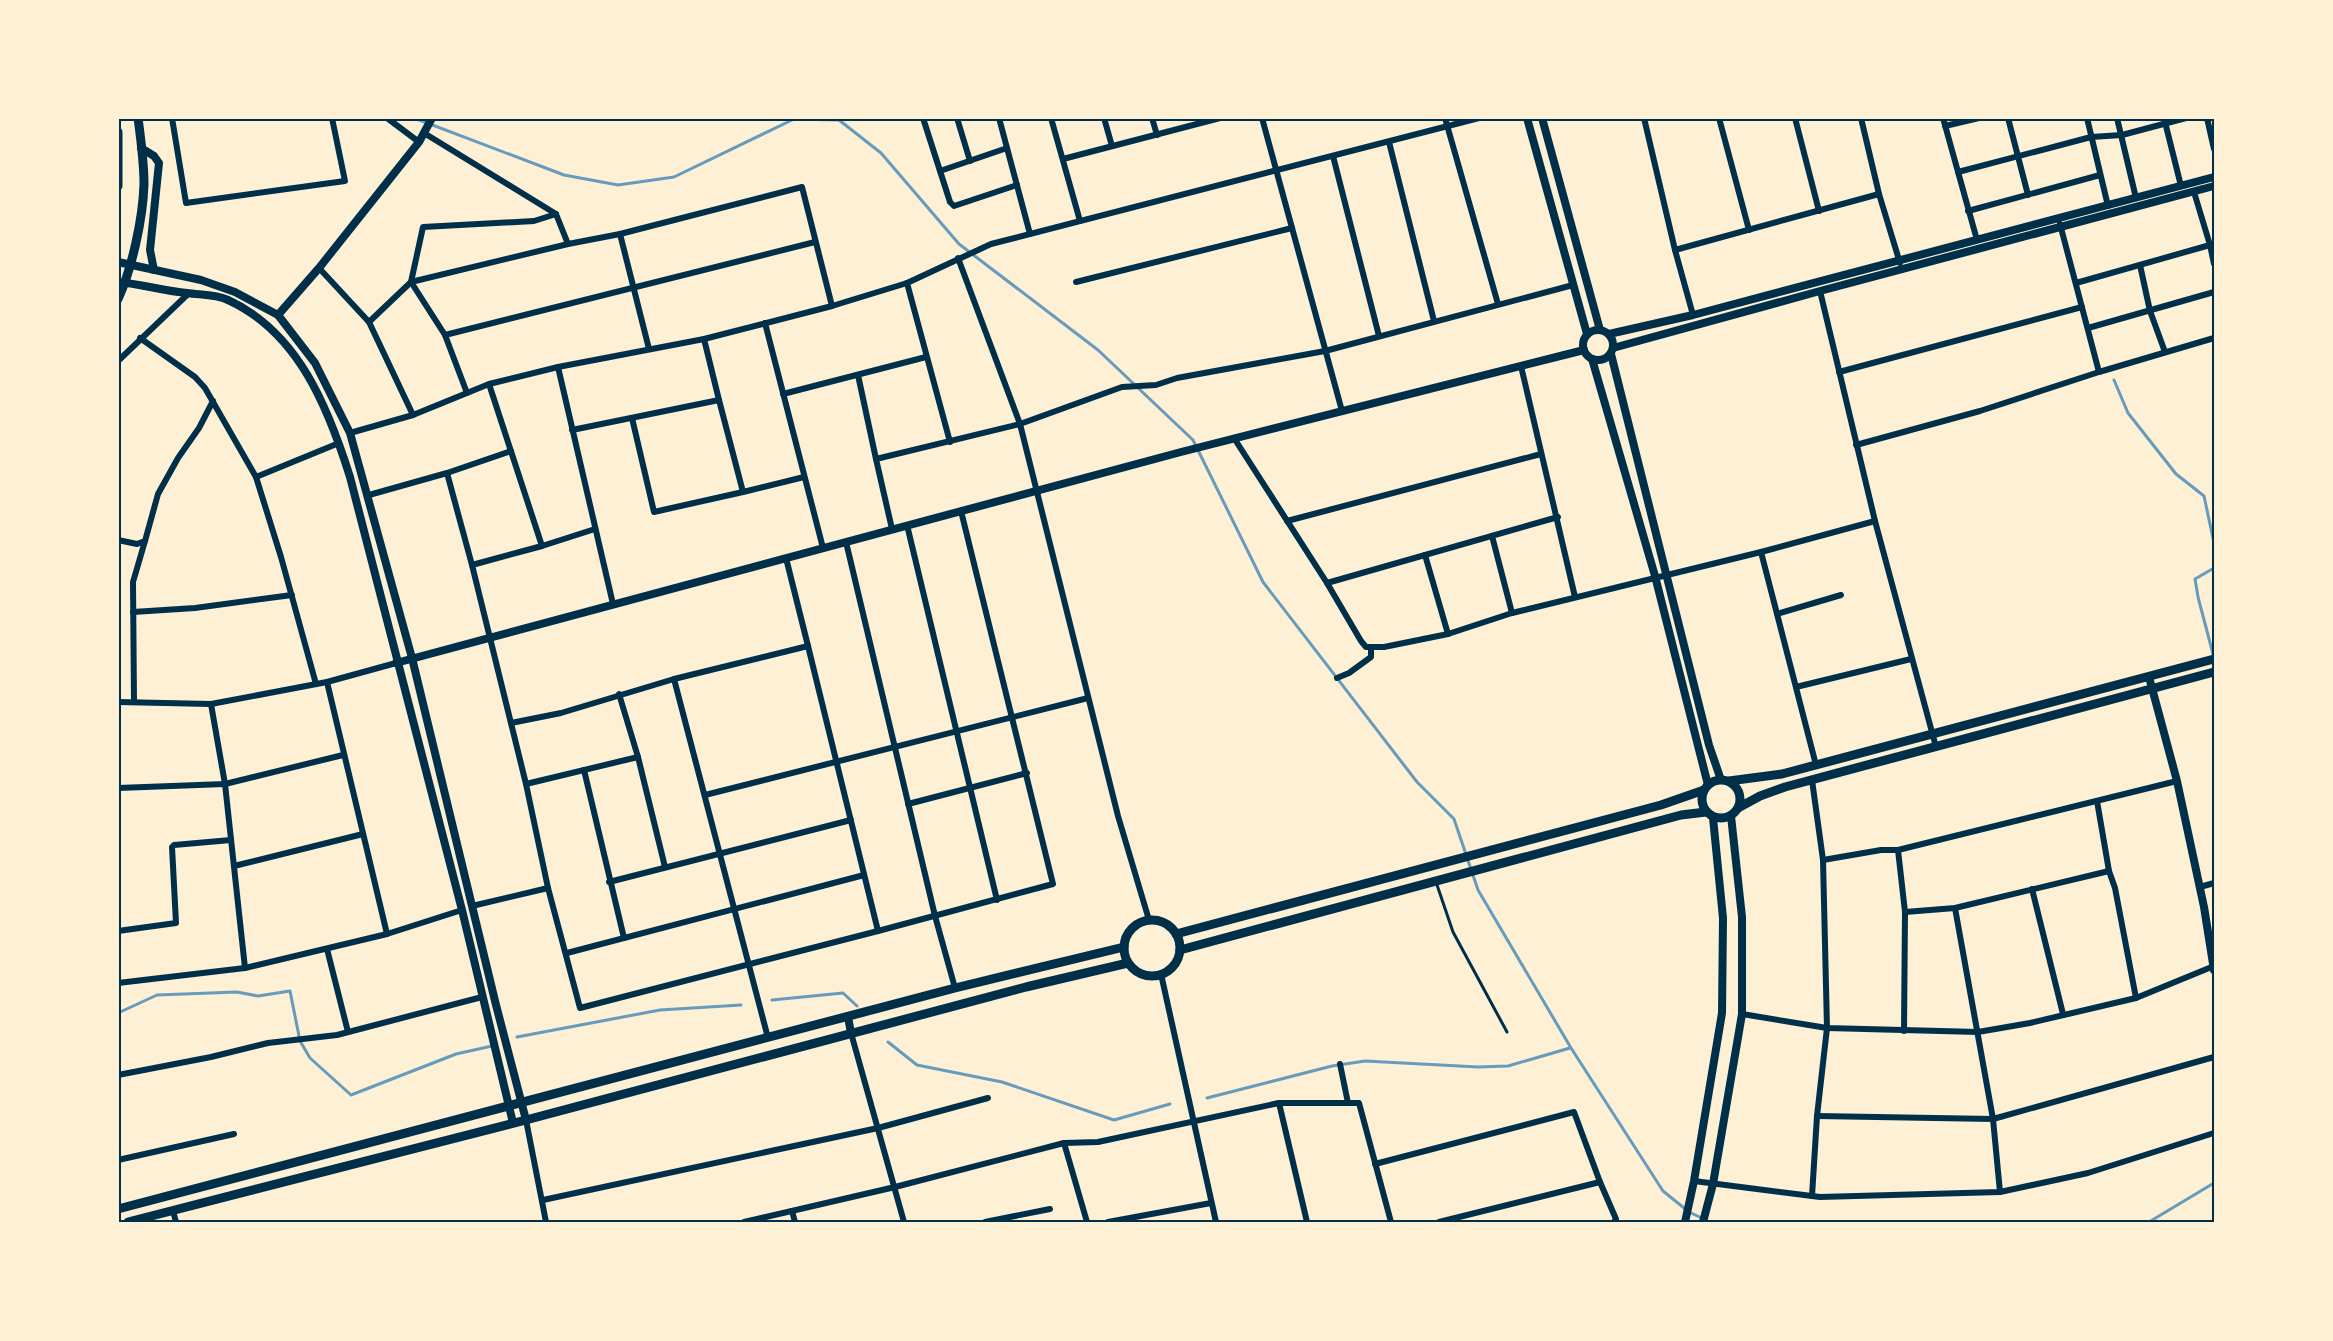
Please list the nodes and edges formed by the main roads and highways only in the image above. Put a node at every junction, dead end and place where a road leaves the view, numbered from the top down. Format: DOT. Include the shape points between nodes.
graph roads {
  1 [pos="138,118"];
  2 [pos="118,132"];
  3 [pos="118,186"];
  4 [pos="122,282"];
  5 [pos="118,299"];
  6 [pos="2214,659"];
  7 [pos="2214,672"];
  8 [pos="1728,782"];
  9 [pos="1706,787"];
  10 [pos="1738,808"];
  11 [pos="1710,815"];
  12 [pos="1731,816"];
  13 [pos="1544,836"];
  14 [pos="1548,850"];
  15 [pos="1422,868"];
  16 [pos="1431,882"];
  17 [pos="1235,919"];
  18 [pos="1176,934"];
  19 [pos="1239,934"];
  20 [pos="1124,947"];
  21 [pos="1180,950"];
  22 [pos="1128,963"];
  23 [pos="955,988"];
  24 [pos="958,1005"];
  25 [pos="848,1017"];
  26 [pos="851,1033"];
  27 [pos="415,1131"];
  28 [pos="419,1148"];
  29 [pos="308,1159"];
  30 [pos="312,1175"];
  31 [pos="118,1209"];
  32 [pos="128,1222"];
  33 [pos="1685,1222"];
  34 [pos="1703,1222"];
  1 -- 4 [label="main road" via="144,186 130,265"];
  2 -- 3 [label="main road"];
  4 -- 5 [label="main road"];
  6 -- 8 [label="main road" via="1782,774"];
  7 -- 10 [label="main road" via="1812,780 1760,796"];
  8 -- 9 [label="main road"];
  8 -- 10 [label="main road" via="1739,792"];
  9 -- 11 [label="main road" via="1702,806"];
  9 -- 13 [label="main road" via="1661,805"];
  10 -- 12 [label="main road"];
  11 -- 12 [label="main road"];
  11 -- 14 [label="main road" via="1681,815"];
  11 -- 33 [label="main road" via="1723,918 1722,1013"];
  12 -- 34 [label="main road" via="1742,917 1743,1014"];
  13 -- 14 [label="main road"];
  13 -- 15 [label="main road"];
  14 -- 16 [label="main road"];
  15 -- 16 [label="main road"];
  15 -- 17 [label="main road"];
  16 -- 19 [label="main road"];
  17 -- 18 [label="main road"];
  17 -- 19 [label="main road"];
  18 -- 20 [label="main road" via="1165,922 1149,920 1131,929"];
  18 -- 21 [label="main road"];
  19 -- 21 [label="main road"];
  20 -- 22 [label="main road"];
  20 -- 23 [label="main road"];
  21 -- 22 [label="main road" via="1174,965 1161,974 1143,974"];
  22 -- 24 [label="main road"];
  23 -- 24 [label="main road"];
  23 -- 25 [label="main road"];
  24 -- 26 [label="main road"];
  25 -- 26 [label="main road"];
  25 -- 27 [label="main road"];
  26 -- 28 [label="main road"];
  27 -- 28 [label="main road"];
  27 -- 29 [label="main road"];
  28 -- 30 [label="main road"];
  29 -- 30 [label="main road"];
  29 -- 31 [label="main road"];
  30 -- 32 [label="main road"];
}
